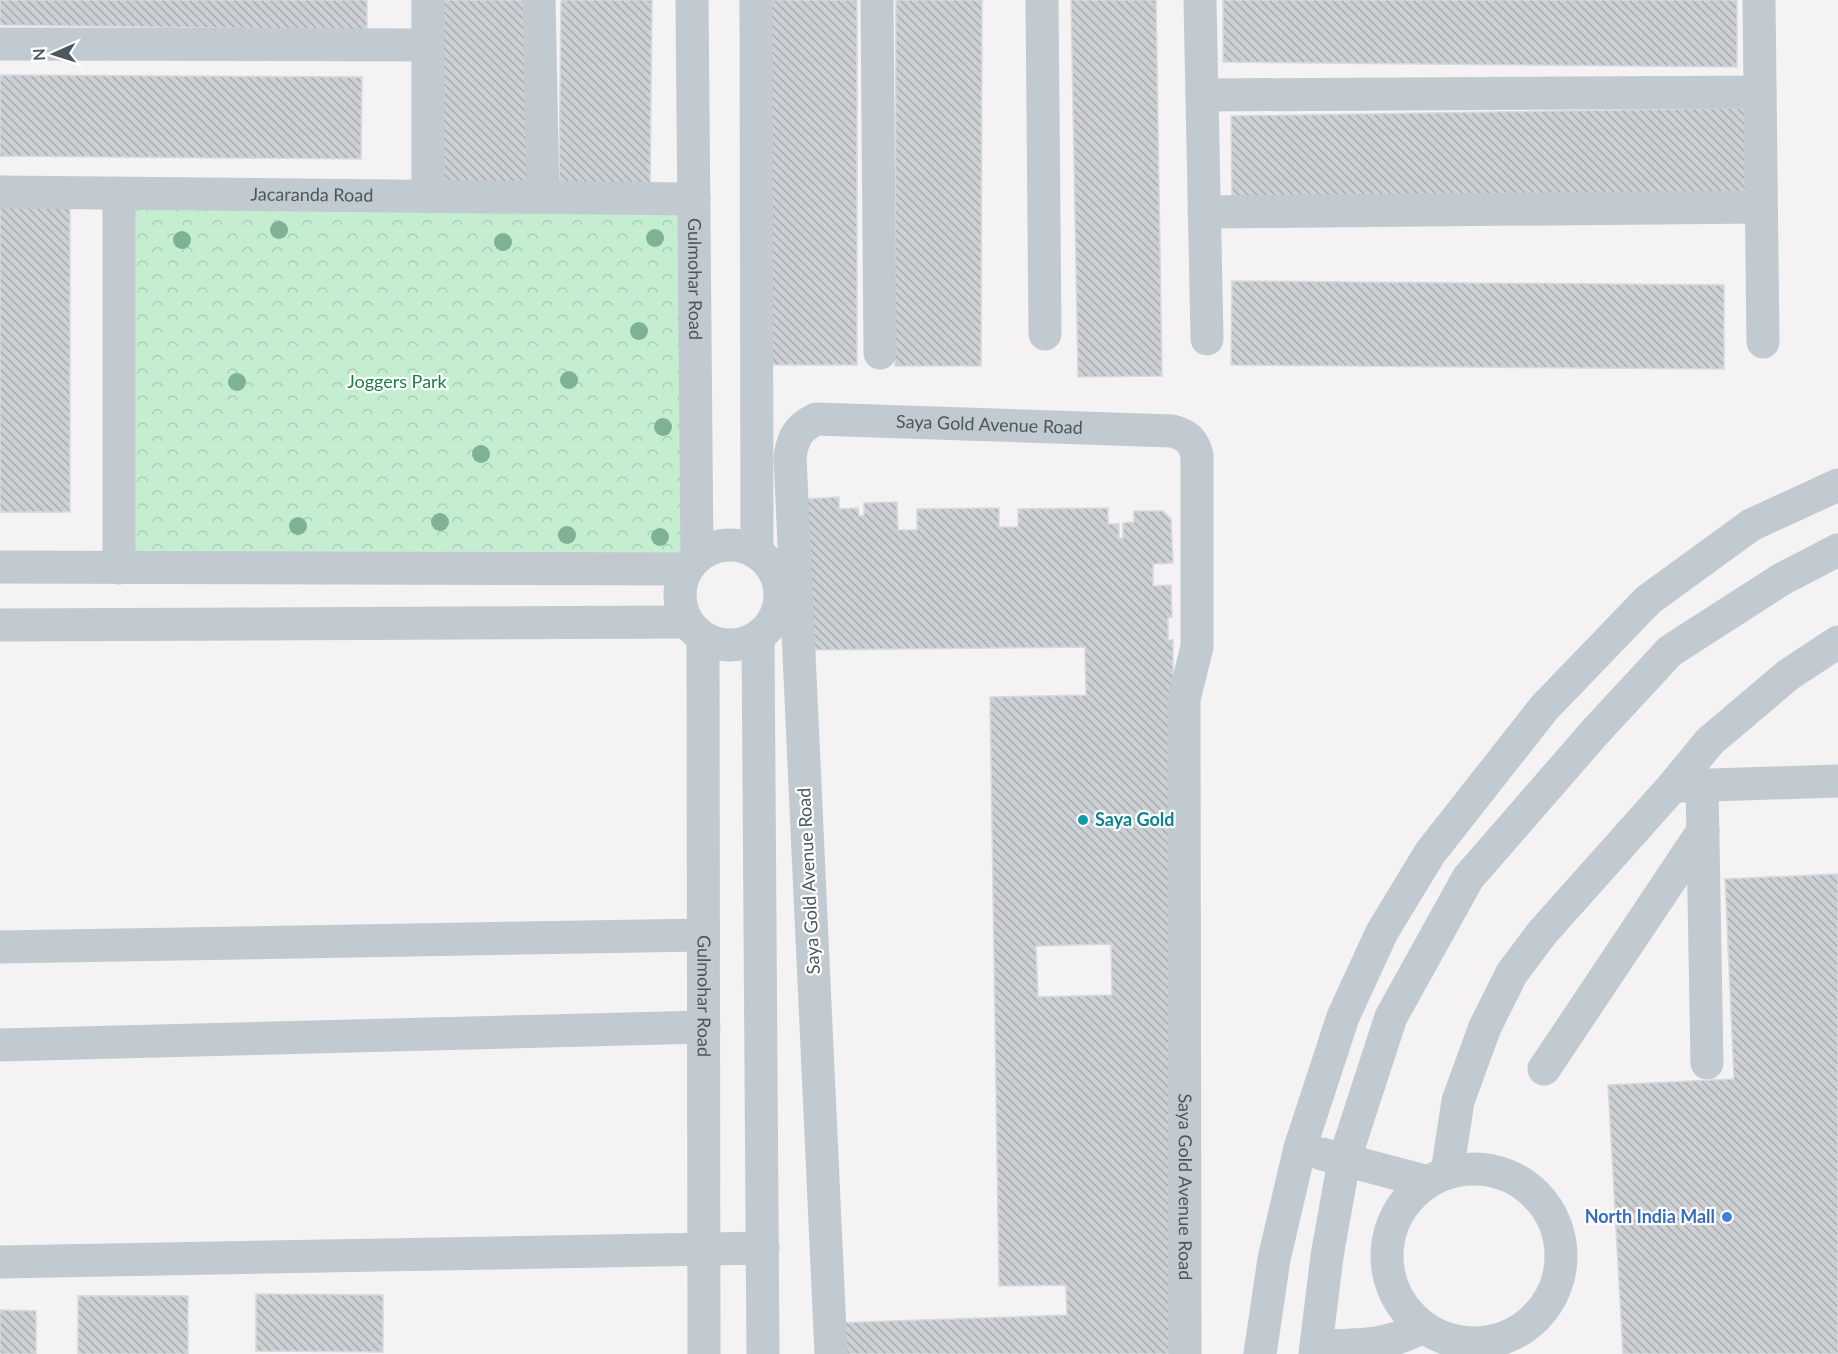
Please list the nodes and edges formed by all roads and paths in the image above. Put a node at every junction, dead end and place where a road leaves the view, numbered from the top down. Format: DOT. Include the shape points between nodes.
graph roads {
  1 [pos="428,0"];
  2 [pos="540,0"];
  3 [pos="692,0"];
  4 [pos="756,0"];
  5 [pos="878,0"];
  6 [pos="1042,0"];
  7 [pos="1200,0"];
  8 [pos="1759,0"];
  9 [pos="0,44"];
  10 [pos="428,45"];
  11 [pos="1760,92"];
  12 [pos="1202,95"];
  13 [pos="0,192"];
  14 [pos="119,193"];
  15 [pos="428,196"];
  16 [pos="543,197"];
  17 [pos="694,199"];
  18 [pos="1761,207"];
  19 [pos="1204,212"];
  20 [pos="1045,334"];
  21 [pos="1207,339"];
  22 [pos="1763,342"];
  23 [pos="880,353"];
  24 [pos="1838,485"];
  25 [pos="1838,550"];
  26 [pos="757,552"];
  27 [pos="692,563"];
  28 [pos="0,567"];
  29 [pos="119,568"];
  30 [pos="0,625"];
  31 [pos="694,630"];
  32 [pos="758,639"];
  33 [pos="1838,642"];
  34 [pos="1588,662"];
  35 [pos="1623,702"];
  36 [pos="1838,781"];
  37 [pos="1688,785"];
  38 [pos="1703,831"];
  39 [pos="703,935"];
  40 [pos="0,947"];
  41 [pos="704,1027"];
  42 [pos="0,1045"];
  43 [pos="1707,1063"];
  44 [pos="1544,1070"];
  45 [pos="1300,1148"];
  46 [pos="1344,1161"];
  47 [pos="1437,1178"];
  48 [pos="705,1248"];
  49 [pos="763,1248"];
  50 [pos="0,1262"];
  51 [pos="1422,1327"];
  52 [pos="1316,1350"];
  53 [pos="704,1354"];
  54 [pos="764,1354"];
  55 [pos="831,1354"];
  56 [pos="1185,1354"];
  57 [pos="1260,1354"];
  1 -- 10 [label="street"];
  2 -- 16 [label="street"];
  3 -- 17 [label="street, Gulmohar Road"];
  4 -- 26 [label="street"];
  5 -- 23 [label="street"];
  6 -- 20 [label="street"];
  7 -- 12 [label="street"];
  8 -- 11 [label="street"];
  9 -- 10 [label="street"];
  10 -- 15 [label="street"];
  11 -- 12 [label="street"];
  11 -- 18 [label="street"];
  12 -- 19 [label="street"];
  13 -- 14 [label="street, Jacaranda Road"];
  14 -- 15 [label="street, Jacaranda Road"];
  14 -- 29 [label="street"];
  15 -- 16 [label="street, Jacaranda Road"];
  16 -- 17 [label="street, Jacaranda Road"];
  17 -- 27 [label="street, Gulmohar Road"];
  18 -- 19 [label="street"];
  18 -- 22 [label="street"];
  19 -- 21 [label="street"];
  24 -- 34 [label="street" via="1751,525 1648,600"];
  25 -- 35 [label="street" via="1782,579 1670,651"];
  26 -- 27 [label="street" via="726,544 709,549"];
  26 -- 32 [label="street" via="776,573 781,591 778,612"];
  27 -- 29 [label="street"];
  27 -- 31 [label="street" via="679,593"];
  28 -- 29 [label="street"];
  30 -- 31 [label="street"];
  31 -- 32 [label="street" via="717,645 740,646"];
  31 -- 39 [label="street, Gulmohar Road"];
  32 -- 49 [label="street"];
  33 -- 37 [label="street" via="1788,675 1710,741"];
  34 -- 35 [label="street"];
  34 -- 45 [label="street" via="1544,708 1430,853 1382,932 1342,1017"];
  35 -- 46 [label="street" via="1468,878 1391,1017"];
  36 -- 37 [label="street"];
  37 -- 38 [label="street"];
  37 -- 47 [label="street" via="1542,933 1512,973 1485,1027 1458,1101"];
  38 -- 43 [label="street"];
  38 -- 44 [label="street"];
  39 -- 40 [label="street"];
  39 -- 41 [label="street, Gulmohar Road"];
  41 -- 42 [label="street"];
  41 -- 48 [label="street, Gulmohar Road"];
  45 -- 46 [label="street"];
  45 -- 57 [label="street" via="1274,1259"];
  46 -- 47 [label="street"];
  46 -- 52 [label="street"];
  47 -- 51 [label="street" via="1412,1196 1399,1213 1387,1253 1395,1294"];
  47 -- 51 [label="street" via="1468,1169 1488,1170 1527,1186 1553,1219 1562,1260 1550,1300 1537,1317 1502,1340 1461,1343"];
  48 -- 49 [label="street"];
  48 -- 50 [label="street"];
  48 -- 53 [label="street, Gulmohar Road"];
  49 -- 54 [label="street"];
  51 -- 52 [label="street" via="1378,1345"];
  55 -- 56 [label="street, Saya Gold Avenue Road" via="790,457 792,440 802,427 816,419 1172,431 1190,438 1194,445 1197,646 1184,699"];
}
